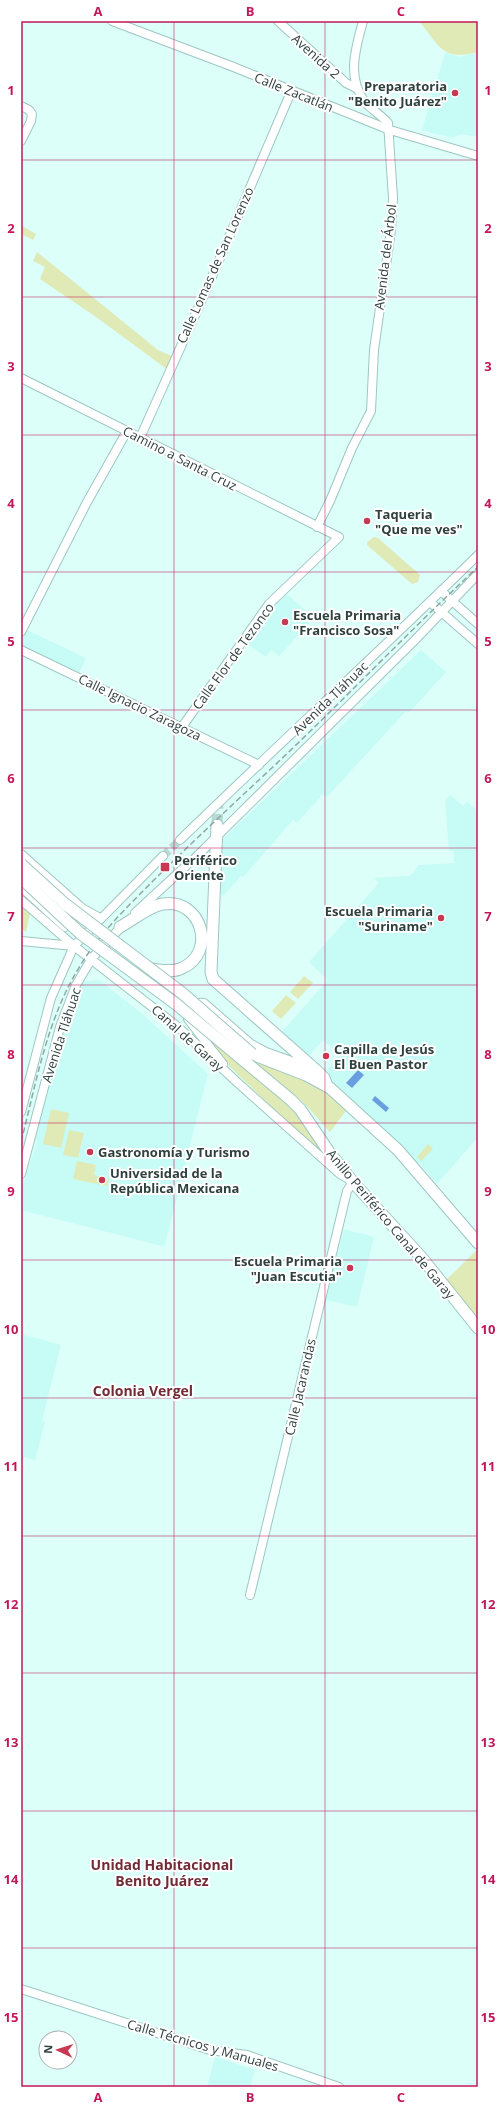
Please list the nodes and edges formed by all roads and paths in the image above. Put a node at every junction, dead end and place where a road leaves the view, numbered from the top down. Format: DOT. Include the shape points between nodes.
graph roads {
  1 [pos="112,21"];
  2 [pos="278,21"];
  3 [pos="363,21"];
  4 [pos="356,88"];
  5 [pos="291,92"];
  6 [pos="21,106"];
  7 [pos="390,130"];
  8 [pos="21,141"];
  9 [pos="478,156"];
  10 [pos="21,378"];
  11 [pos="127,431"];
  12 [pos="140,438"];
  13 [pos="317,527"];
  14 [pos="339,537"];
  15 [pos="478,555"];
  16 [pos="478,574"];
  17 [pos="441,591"];
  18 [pos="452,601"];
  19 [pos="430,602"];
  20 [pos="441,612"];
  21 [pos="478,625"];
  22 [pos="21,632"];
  23 [pos="469,636"];
  24 [pos="478,644"];
  25 [pos="21,650"];
  26 [pos="182,727"];
  27 [pos="259,765"];
  28 [pos="217,825"];
  29 [pos="217,837"];
  30 [pos="180,840"];
  31 [pos="21,854"];
  32 [pos="163,856"];
  33 [pos="195,858"];
  34 [pos="21,864"];
  35 [pos="187,865"];
  36 [pos="21,878"];
  37 [pos="21,887"];
  38 [pos="65,894"];
  39 [pos="21,900"];
  40 [pos="48,911"];
  41 [pos="100,918"];
  42 [pos="120,927"];
  43 [pos="21,940"];
  44 [pos="107,941"];
  45 [pos="77,942"];
  46 [pos="92,958"];
  47 [pos="152,969"];
  48 [pos="316,1070"];
  49 [pos="239,1084"];
  50 [pos="327,1086"];
  51 [pos="291,1100"];
  52 [pos="21,1112"];
  53 [pos="21,1174"];
  54 [pos="352,1181"];
  55 [pos="478,1243"];
  56 [pos="478,1328"];
  57 [pos="250,1595"];
  58 [pos="21,1989"];
  59 [pos="339,2087"];
  1 -- 5 [label="street, Calle Zacatlán"];
  2 -- 4 [label="street, Avenida 2" via="346,83"];
  3 -- 4 [label="street" via="354,64"];
  4 -- 7 [label="street" via="366,102 388,123"];
  5 -- 7 [label="street, Calle Zacatlán"];
  5 -- 12 [label="street, Calle Lomas de San Lorenzo"];
  6 -- 8 [label="street" via="32,114"];
  7 -- 9 [label="street, Calle Zacatlán"];
  7 -- 13 [label="street, Avenida del Árbol" via="393,198 391,230 374,350 371,411"];
  10 -- 11 [label="street, Camino a Santa Cruz"];
  11 -- 12 [label="street, Camino a Santa Cruz"];
  11 -- 22 [label="street" via="86,504"];
  12 -- 13 [label="street, Camino a Santa Cruz"];
  13 -- 14 [label="street, Camino a Santa Cruz"];
  14 -- 26 [label="street, Calle Flor de Tezonco" via="269,604"];
  15 -- 17 [label="street, Avenida Tláhuac"];
  16 -- 18 [label="street, Avenida Tláhuac"];
  17 -- 18 [label="street"];
  17 -- 19 [label="street, Avenida Tláhuac"];
  18 -- 20 [label="street, Avenida Tláhuac"];
  18 -- 21 [label="street"];
  19 -- 20 [label="street"];
  19 -- 27 [label="street, Avenida Tláhuac"];
  20 -- 23 [label="street"];
  20 -- 29 [label="street, Avenida Tláhuac"];
  21 -- 23 [label="street"];
  23 -- 24 [label="street"];
  25 -- 26 [label="street, Calle Ignacio Zaragoza"];
  26 -- 27 [label="street, Calle Ignacio Zaragoza"];
  27 -- 30 [label="street, Avenida Tláhuac"];
  28 -- 29 [label="highway"];
  29 -- 33 [label="street, Avenida Tláhuac"];
  29 -- 48 [label="highway" via="211,972 213,979"];
  31 -- 38 [label="street"];
  32 -- 41 [label="street, Avenida Tláhuac"];
  34 -- 47 [label="highway, bridge" via="65,904"];
  35 -- 42 [label="street, Avenida Tláhuac"];
  36 -- 51 [label="highway, Canal de Garay, bridge" via="81,934 176,1004"];
  37 -- 40 [label="street"];
  38 -- 40 [label="street" via="64,906 58,911"];
  38 -- 41 [label="street"];
  39 -- 45 [label="street, Canal de Garay"];
  40 -- 45 [label="street"];
  41 -- 45 [label="street, Avenida Tláhuac"];
  42 -- 44 [label="street, Avenida Tláhuac"];
  42 -- 47 [label="highway" via="162,904 173,904 187,909 197,918 203,936 200,951 192,962 172,971"];
  43 -- 45 [label="street"];
  44 -- 45 [label="street"];
  44 -- 46 [label="street, Avenida Tláhuac"];
  45 -- 46 [label="street, Canal de Garay"];
  45 -- 52 [label="street, Avenida Tláhuac" via="51,998"];
  46 -- 49 [label="street, Canal de Garay" via="178,1027"];
  46 -- 53 [label="street, Avenida Tláhuac" via="76,985 60,1027"];
  47 -- 50 [label="highway, bridge" via="252,1054"];
  48 -- 49 [label="street" via="258,1048 204,1003 190,1006 188,1019"];
  48 -- 50 [label="highway" via="324,1078"];
  49 -- 54 [label="street, Canal de Garay" via="340,1174"];
  50 -- 55 [label="highway" via="398,1150"];
  51 -- 54 [label="highway, Anillo Periférico Canal de Garay"];
  54 -- 56 [label="highway, Anillo Periférico Canal de Garay" via="422,1258"];
  54 -- 57 [label="street, Calle Jacarandas" via="347,1191"];
  58 -- 59 [label="street, Calle Técnicos y Manuales" via="210,2050 247,2055"];
}
